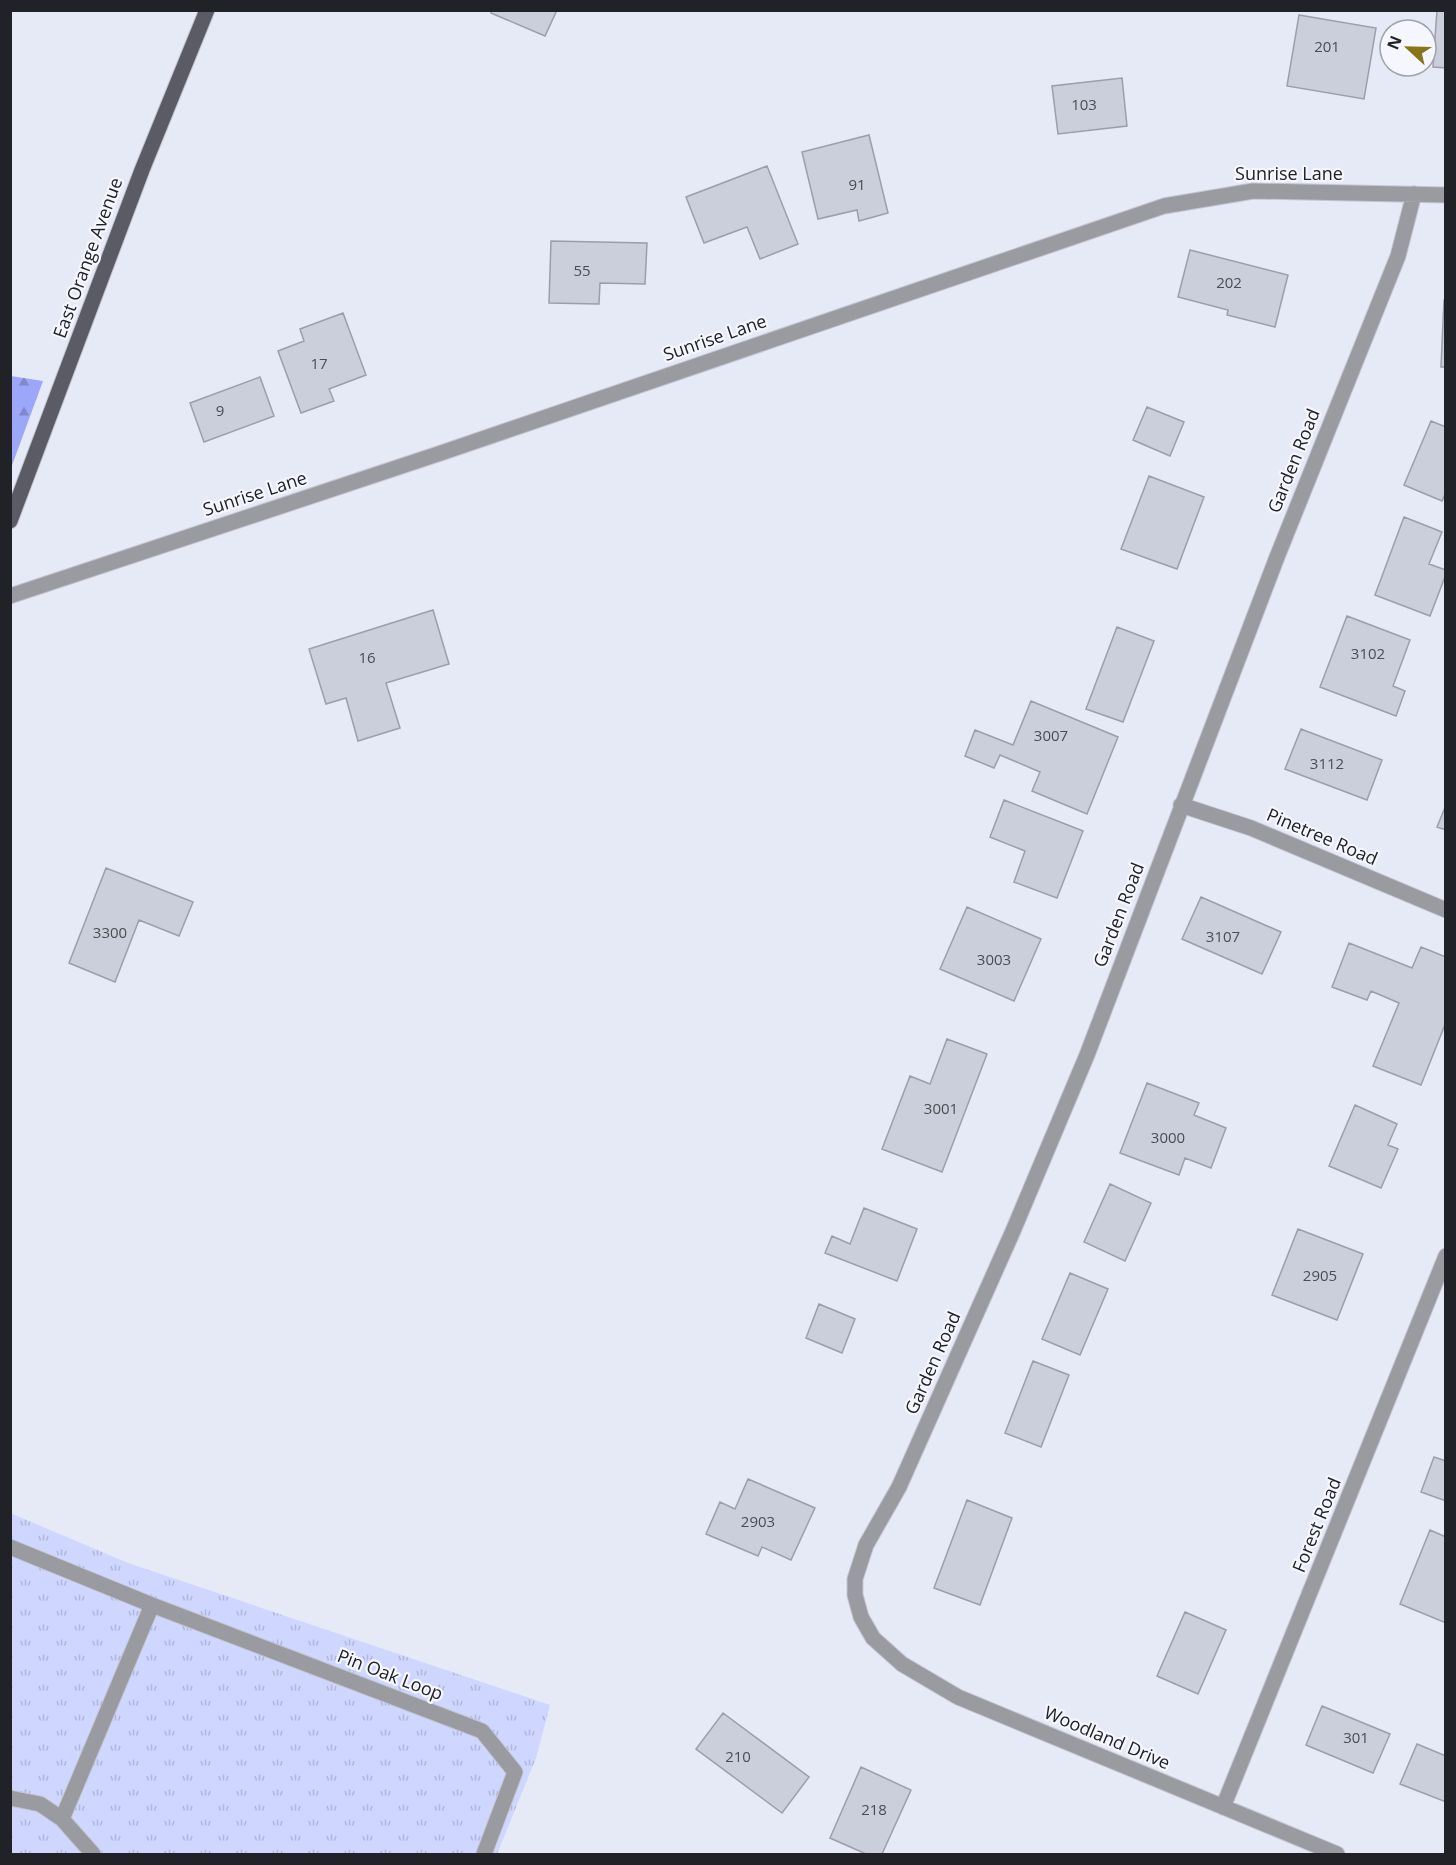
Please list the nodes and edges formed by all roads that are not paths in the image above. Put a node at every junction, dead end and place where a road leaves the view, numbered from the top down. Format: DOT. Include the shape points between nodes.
graph roads {
  1 [pos="207,10"];
  2 [pos="1414,194"];
  3 [pos="1446,195"];
  4 [pos="10,521"];
  5 [pos="10,596"];
  6 [pos="1181,805"];
  7 [pos="1446,910"];
  8 [pos="1446,1256"];
  9 [pos="10,1547"];
  10 [pos="152,1605"];
  11 [pos="873,1638"];
  12 [pos="10,1798"];
  13 [pos="1222,1808"];
  14 [pos="62,1819"];
  15 [pos="93,1854"];
  16 [pos="484,1854"];
  17 [pos="1337,1854"];
  1 -- 4 [label="main road, East Orange Avenue" via="142,170"];
  2 -- 3 [label="street, Sunrise Lane"];
  2 -- 5 [label="street, Sunrise Lane" via="1253,191 1164,206"];
  2 -- 6 [label="street, Garden Road" via="1398,256"];
  6 -- 7 [label="street, Pinetree Road" via="1251,828"];
  6 -- 11 [label="street, Garden Road" via="1087,1055 1013,1231 899,1487 866,1545 855,1579 855,1595"];
  8 -- 13 [label="street, Forest Road"];
  9 -- 10 [label="street"];
  10 -- 14 [label="street"];
  10 -- 16 [label="street, Pin Oak Loop" via="482,1731 515,1772"];
  11 -- 13 [label="street, Woodland Drive" via="902,1664 958,1697"];
  12 -- 14 [label="street" via="40,1804"];
  13 -- 17 [label="street, Woodland Drive"];
  14 -- 15 [label="street"];
}
